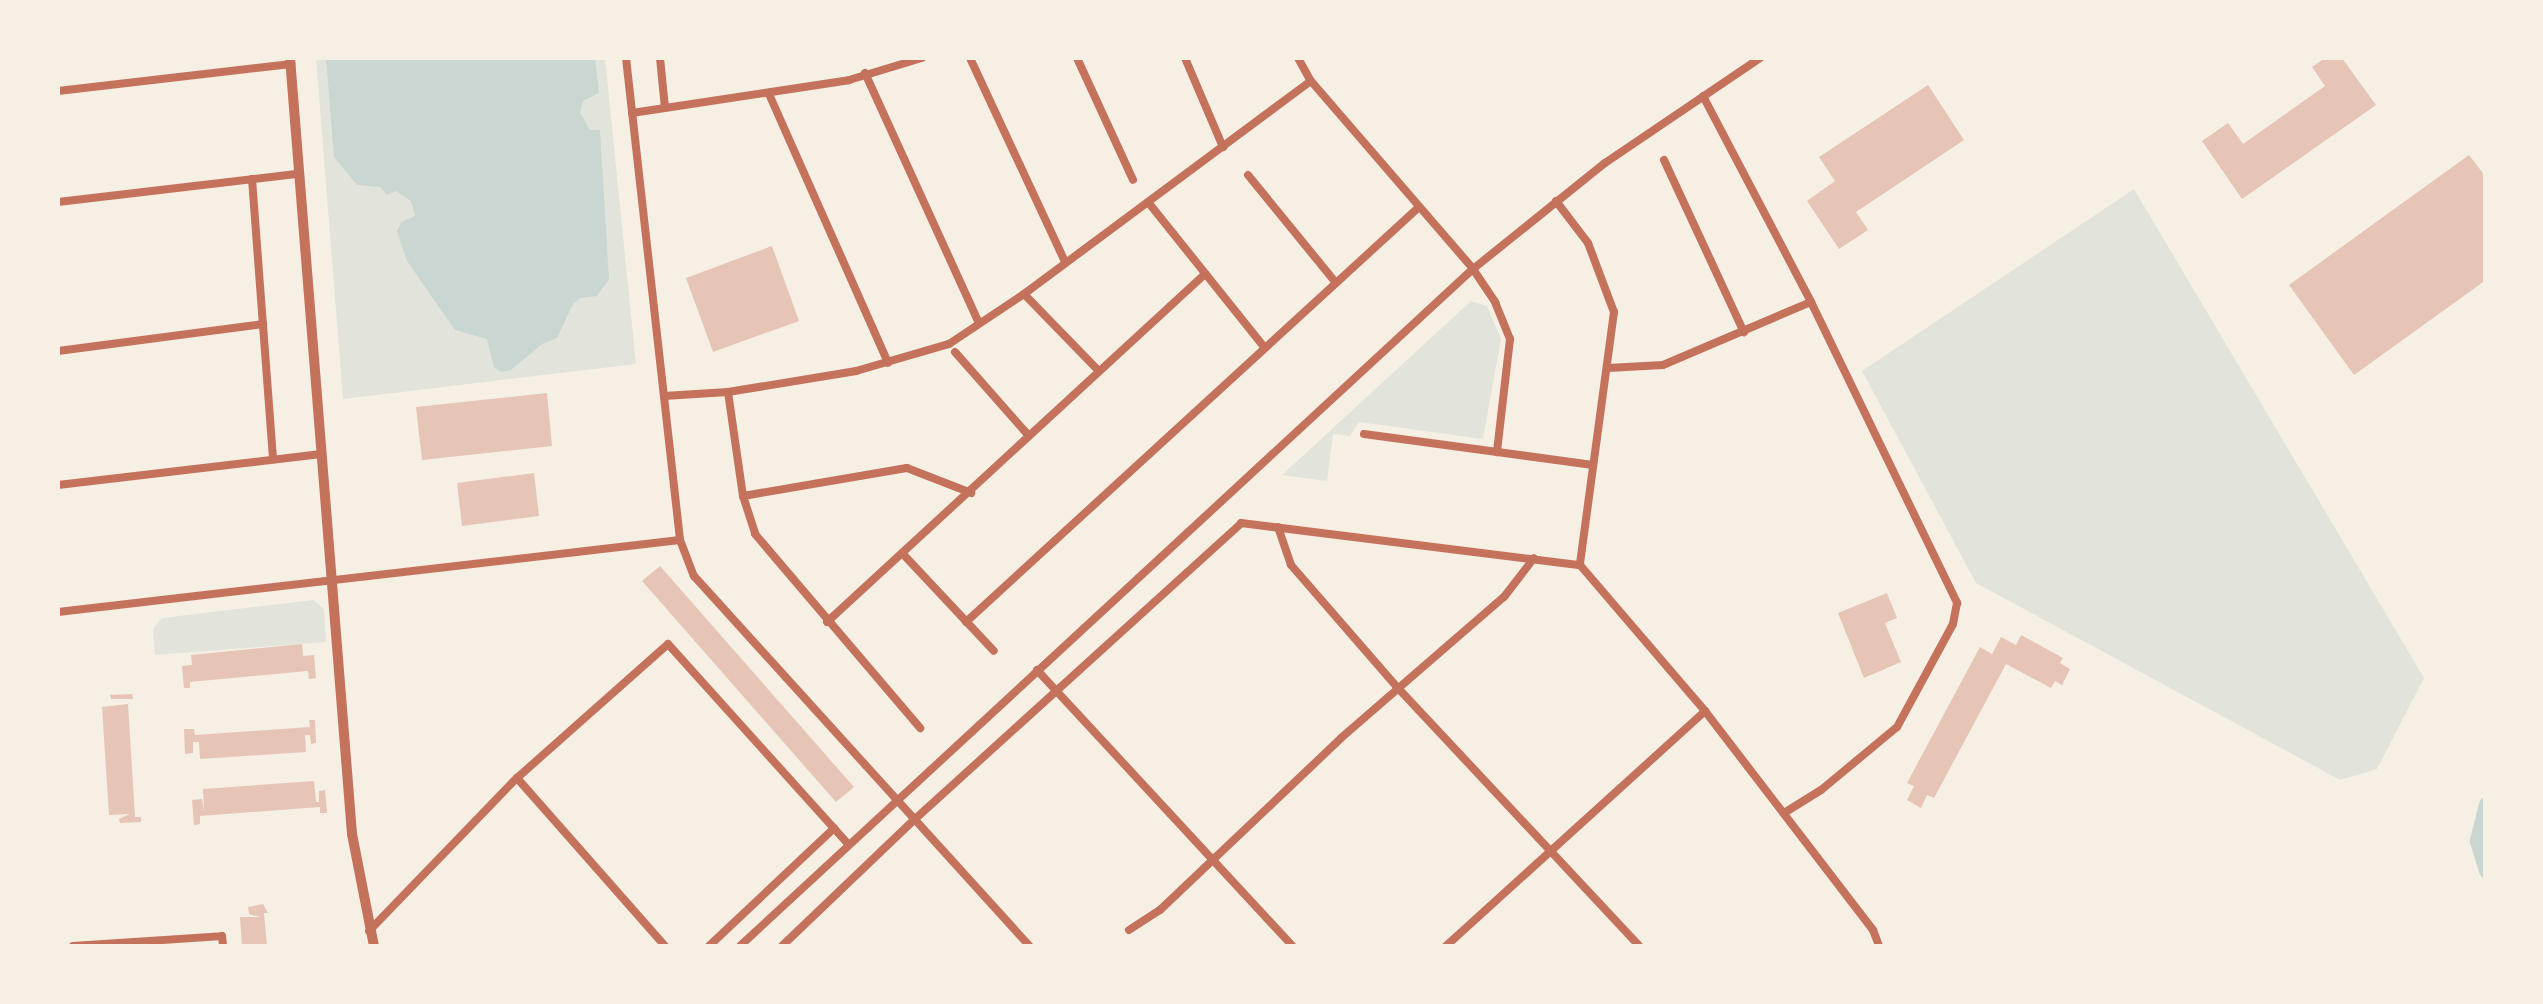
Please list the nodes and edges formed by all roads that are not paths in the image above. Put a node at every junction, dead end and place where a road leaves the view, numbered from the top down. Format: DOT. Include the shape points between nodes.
graph roads {
  1 [pos="248,58"];
  2 [pos="626,58"];
  3 [pos="660,58"];
  4 [pos="922,58"];
  5 [pos="970,58"];
  6 [pos="1077,58"];
  7 [pos="1184,58"];
  8 [pos="1298,58"];
  9 [pos="1760,58"];
  10 [pos="290,61"];
  11 [pos="249,69"];
  12 [pos="865,73"];
  13 [pos="1311,81"];
  14 [pos="58,90"];
  15 [pos="769,94"];
  16 [pos="1703,96"];
  17 [pos="666,108"];
  18 [pos="632,112"];
  19 [pos="1224,147"];
  20 [pos="1664,160"];
  21 [pos="296,174"];
  22 [pos="1248,175"];
  23 [pos="252,179"];
  24 [pos="1133,180"];
  25 [pos="58,202"];
  26 [pos="1148,202"];
  27 [pos="1556,202"];
  28 [pos="1419,207"];
  29 [pos="1065,262"];
  30 [pos="1473,269"];
  31 [pos="1205,274"];
  32 [pos="1336,282"];
  33 [pos="1024,294"];
  34 [pos="1811,302"];
  35 [pos="979,323"];
  36 [pos="263,324"];
  37 [pos="1744,332"];
  38 [pos="1264,347"];
  39 [pos="58,350"];
  40 [pos="955,352"];
  41 [pos="888,363"];
  42 [pos="1608,368"];
  43 [pos="1099,372"];
  44 [pos="728,392"];
  45 [pos="664,396"];
  46 [pos="1364,434"];
  47 [pos="1030,436"];
  48 [pos="1496,452"];
  49 [pos="321,454"];
  50 [pos="273,459"];
  51 [pos="1592,465"];
  52 [pos="58,485"];
  53 [pos="970,493"];
  54 [pos="743,496"];
  55 [pos="1278,528"];
  56 [pos="680,540"];
  57 [pos="902,553"];
  58 [pos="1534,558"];
  59 [pos="1580,565"];
  60 [pos="332,578"];
  61 [pos="58,612"];
  62 [pos="827,622"];
  63 [pos="966,622"];
  64 [pos="994,651"];
  65 [pos="1036,670"];
  66 [pos="1397,688"];
  67 [pos="1056,692"];
  68 [pos="1705,711"];
  69 [pos="920,728"];
  70 [pos="517,778"];
  71 [pos="895,800"];
  72 [pos="1784,813"];
  73 [pos="914,820"];
  74 [pos="834,828"];
  75 [pos="848,844"];
  76 [pos="1552,850"];
  77 [pos="1214,860"];
  78 [pos="1128,930"];
  79 [pos="369,931"];
  80 [pos="73,946"];
  81 [pos="223,946"];
  82 [pos="374,946"];
  83 [pos="665,946"];
  84 [pos="709,946"];
  85 [pos="740,946"];
  86 [pos="782,946"];
  87 [pos="1029,946"];
  88 [pos="1293,946"];
  89 [pos="1446,946"];
  90 [pos="1640,946"];
  91 [pos="1878,946"];
  1 -- 11 [label="street"];
  2 -- 18 [label="street"];
  3 -- 17 [label="street"];
  4 -- 12 [label="street"];
  5 -- 29 [label="street"];
  6 -- 24 [label="street"];
  7 -- 19 [label="street"];
  8 -- 13 [label="street"];
  9 -- 16 [label="street"];
  10 -- 11 [label="street"];
  10 -- 21 [label="street"];
  11 -- 14 [label="street"];
  12 -- 15 [label="street"];
  12 -- 35 [label="street"];
  13 -- 19 [label="street"];
  13 -- 28 [label="street"];
  15 -- 17 [label="street"];
  15 -- 41 [label="street"];
  16 -- 27 [label="street"];
  16 -- 34 [label="street"];
  17 -- 18 [label="street"];
  18 -- 45 [label="street"];
  19 -- 26 [label="street"];
  20 -- 37 [label="street"];
  21 -- 23 [label="street"];
  21 -- 49 [label="street"];
  22 -- 32 [label="street"];
  23 -- 25 [label="street"];
  23 -- 36 [label="street"];
  26 -- 29 [label="street"];
  26 -- 31 [label="street"];
  27 -- 30 [label="street"];
  27 -- 42 [label="street" via="1588,243 1611,298"];
  28 -- 30 [label="street"];
  28 -- 32 [label="street"];
  29 -- 33 [label="street"];
  30 -- 48 [label="street" via="1510,339"];
  30 -- 65 [label="street"];
  31 -- 38 [label="street"];
  31 -- 43 [label="street"];
  32 -- 38 [label="street"];
  33 -- 35 [label="street"];
  33 -- 43 [label="street"];
  34 -- 37 [label="street"];
  34 -- 72 [label="street" via="1958,603 1954,624 1897,727"];
  35 -- 41 [label="street" via="949,344"];
  36 -- 39 [label="street"];
  36 -- 50 [label="street"];
  37 -- 42 [label="street" via="1664,365"];
  38 -- 63 [label="street"];
  40 -- 47 [label="street"];
  41 -- 44 [label="street"];
  42 -- 51 [label="street"];
  43 -- 47 [label="street"];
  44 -- 45 [label="street"];
  44 -- 54 [label="street"];
  45 -- 56 [label="street"];
  46 -- 48 [label="street"];
  47 -- 53 [label="street"];
  48 -- 51 [label="street"];
  49 -- 50 [label="street"];
  49 -- 60 [label="street"];
  50 -- 52 [label="street"];
  51 -- 59 [label="street"];
  53 -- 54 [label="street" via="907,468"];
  53 -- 57 [label="street"];
  54 -- 62 [label="street" via="755,534"];
  55 -- 58 [label="street"];
  55 -- 66 [label="street" via="1291,565"];
  55 -- 67 [label="street" via="1241,523"];
  56 -- 60 [label="street"];
  56 -- 71 [label="street" via="694,576"];
  57 -- 62 [label="street"];
  57 -- 63 [label="street"];
  58 -- 59 [label="street"];
  58 -- 66 [label="street" via="1504,597"];
  59 -- 68 [label="street"];
  60 -- 61 [label="street"];
  60 -- 79 [label="street" via="352,834"];
  62 -- 69 [label="street"];
  63 -- 64 [label="street"];
  65 -- 67 [label="street"];
  65 -- 71 [label="street"];
  66 -- 76 [label="street"];
  66 -- 77 [label="street"];
  67 -- 73 [label="street"];
  67 -- 77 [label="street"];
  68 -- 72 [label="street"];
  68 -- 76 [label="street"];
  70 -- 74 [label="street" via="668,644"];
  70 -- 79 [label="street"];
  70 -- 83 [label="street"];
  71 -- 73 [label="street"];
  71 -- 75 [label="street"];
  72 -- 91 [label="street" via="1873,930"];
  73 -- 86 [label="street"];
  73 -- 87 [label="street"];
  74 -- 75 [label="street"];
  74 -- 84 [label="street"];
  75 -- 85 [label="street"];
  76 -- 89 [label="street"];
  76 -- 90 [label="street"];
  77 -- 78 [label="street"];
  77 -- 88 [label="street"];
  79 -- 82 [label="street"];
  80 -- 81 [label="street" via="222,936"];
}
